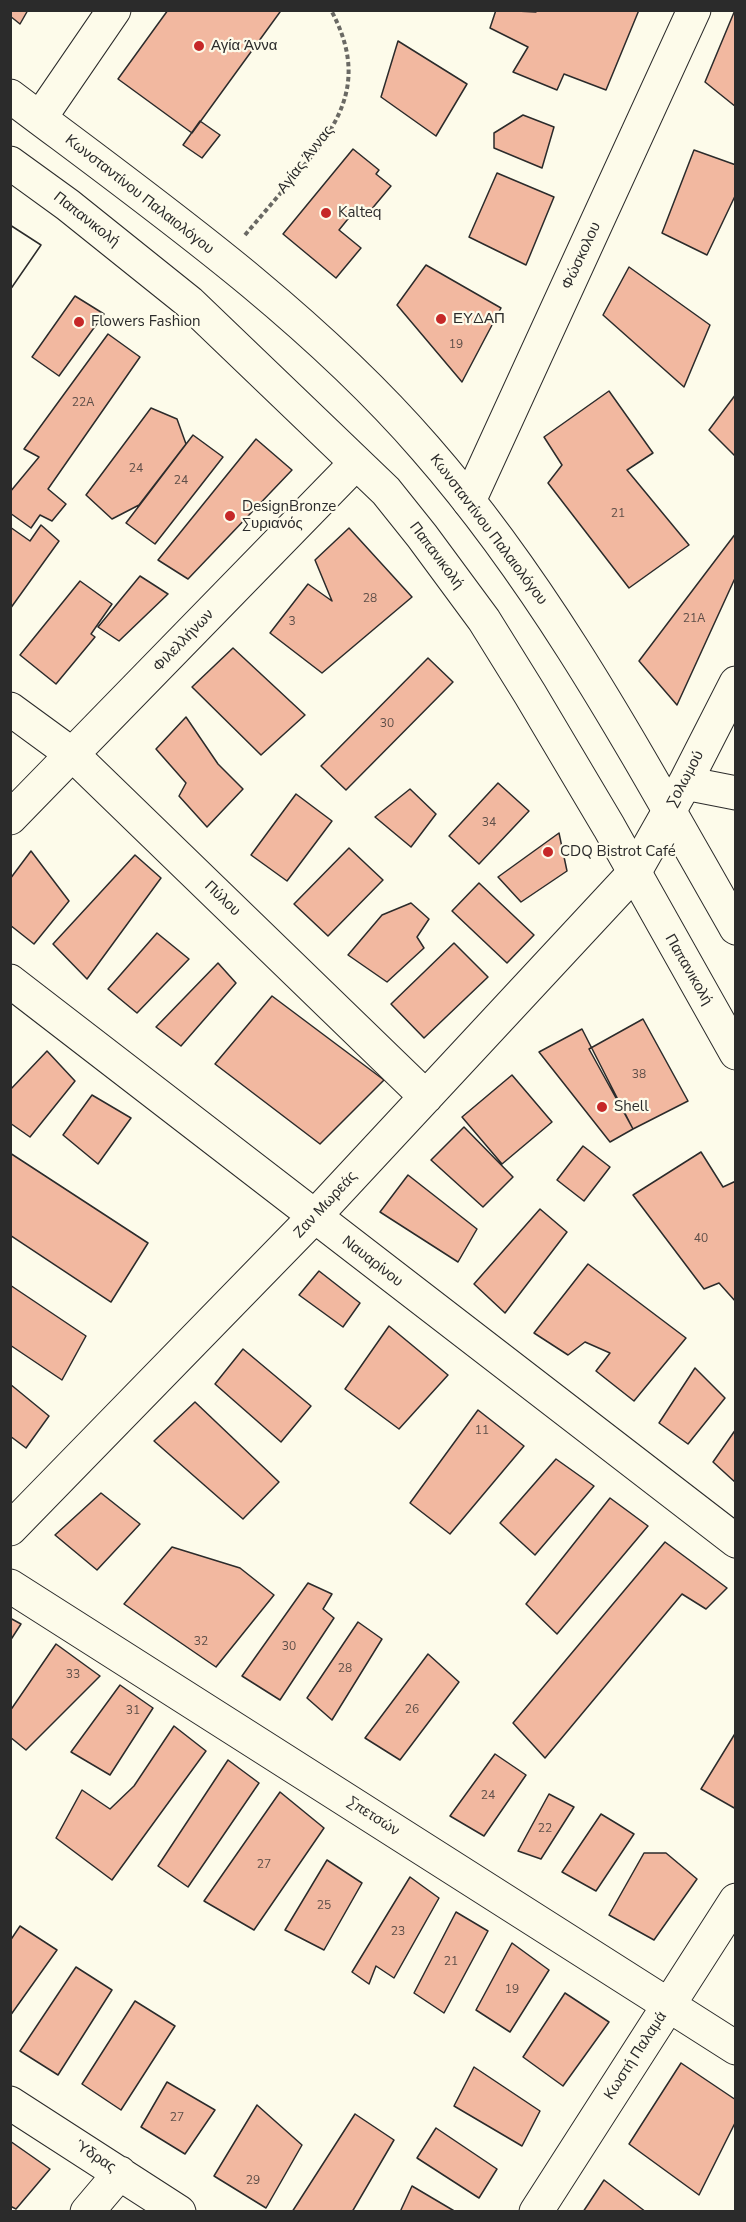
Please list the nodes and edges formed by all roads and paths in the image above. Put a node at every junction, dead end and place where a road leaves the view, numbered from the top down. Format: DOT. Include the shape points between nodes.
graph roads {
  1 [pos="114,10"];
  2 [pos="331,10"];
  3 [pos="694,10"];
  4 [pos="10,96"];
  5 [pos="40,118"];
  6 [pos="10,163"];
  7 [pos="223,260"];
  8 [pos="356,462"];
  9 [pos="470,501"];
  10 [pos="735,683"];
  11 [pos="10,709"];
  12 [pos="73,755"];
  13 [pos="685,783"];
  14 [pos="735,793"];
  15 [pos="669,811"];
  16 [pos="10,819"];
  17 [pos="634,873"];
  18 [pos="735,928"];
  19 [pos="10,981"];
  20 [pos="735,1053"];
  21 [pos="426,1097"];
  22 [pos="314,1218"];
  23 [pos="10,1529"];
  24 [pos="735,1541"];
  25 [pos="10,1586"];
  26 [pos="735,1900"];
  27 [pos="668,2005"];
  28 [pos="735,2048"];
  29 [pos="10,2103"];
  30 [pos="120,2173"];
  31 [pos="87,2211"];
  32 [pos="179,2211"];
  33 [pos="536,2211"];
  1 -- 5 [label="street"];
  2 -- 7 [label="path, Αγίας Άννας" via="342,32 349,69 341,110 314,154"];
  3 -- 9 [label="street, Φώσκολου"];
  4 -- 5 [label="street, Κωνσταντίνου Παλαιολόγου"];
  5 -- 7 [label="street, Κωνσταντίνου Παλαιολόγου"];
  6 -- 8 [label="street, Παπανικολή" via="189,303"];
  7 -- 9 [label="street, Κωνσταντίνου Παλαιολόγου" via="307,329 366,385"];
  8 -- 12 [label="street, Φιλελλήνων"];
  8 -- 17 [label="street, Παπανικολή" via="408,518 484,620"];
  9 -- 15 [label="street, Κωνσταντίνου Παλαιολόγου" via="564,633"];
  10 -- 13 [label="street, Σολωμού"];
  11 -- 12 [label="street, Πύλου"];
  12 -- 16 [label="street, Φιλελλήνων"];
  12 -- 21 [label="street, Πύλου"];
  13 -- 14 [label="street"];
  13 -- 15 [label="street, Σολωμού"];
  15 -- 17 [label="street, Σολωμού"];
  15 -- 18 [label="street, Κωνσταντίνου Παλαιολόγου"];
  17 -- 20 [label="street, Παπανικολή"];
  17 -- 21 [label="street, Ζαν Μωρεάς"];
  19 -- 22 [label="street, Ναυαρίνου"];
  21 -- 22 [label="street, Ζαν Μωρεάς"];
  22 -- 23 [label="street, Ζαν Μωρεάς"];
  22 -- 24 [label="street, Ναυαρίνου"];
  25 -- 27 [label="street, Σπετσών"];
  26 -- 27 [label="street, Κωστή Παλαμά"];
  27 -- 28 [label="street, Σπετσών"];
  27 -- 33 [label="street, Κωστή Παλαμά"];
  29 -- 30 [label="street, Ύδρας"];
  30 -- 31 [label="street"];
  30 -- 32 [label="street, Ύδρας"];
}
